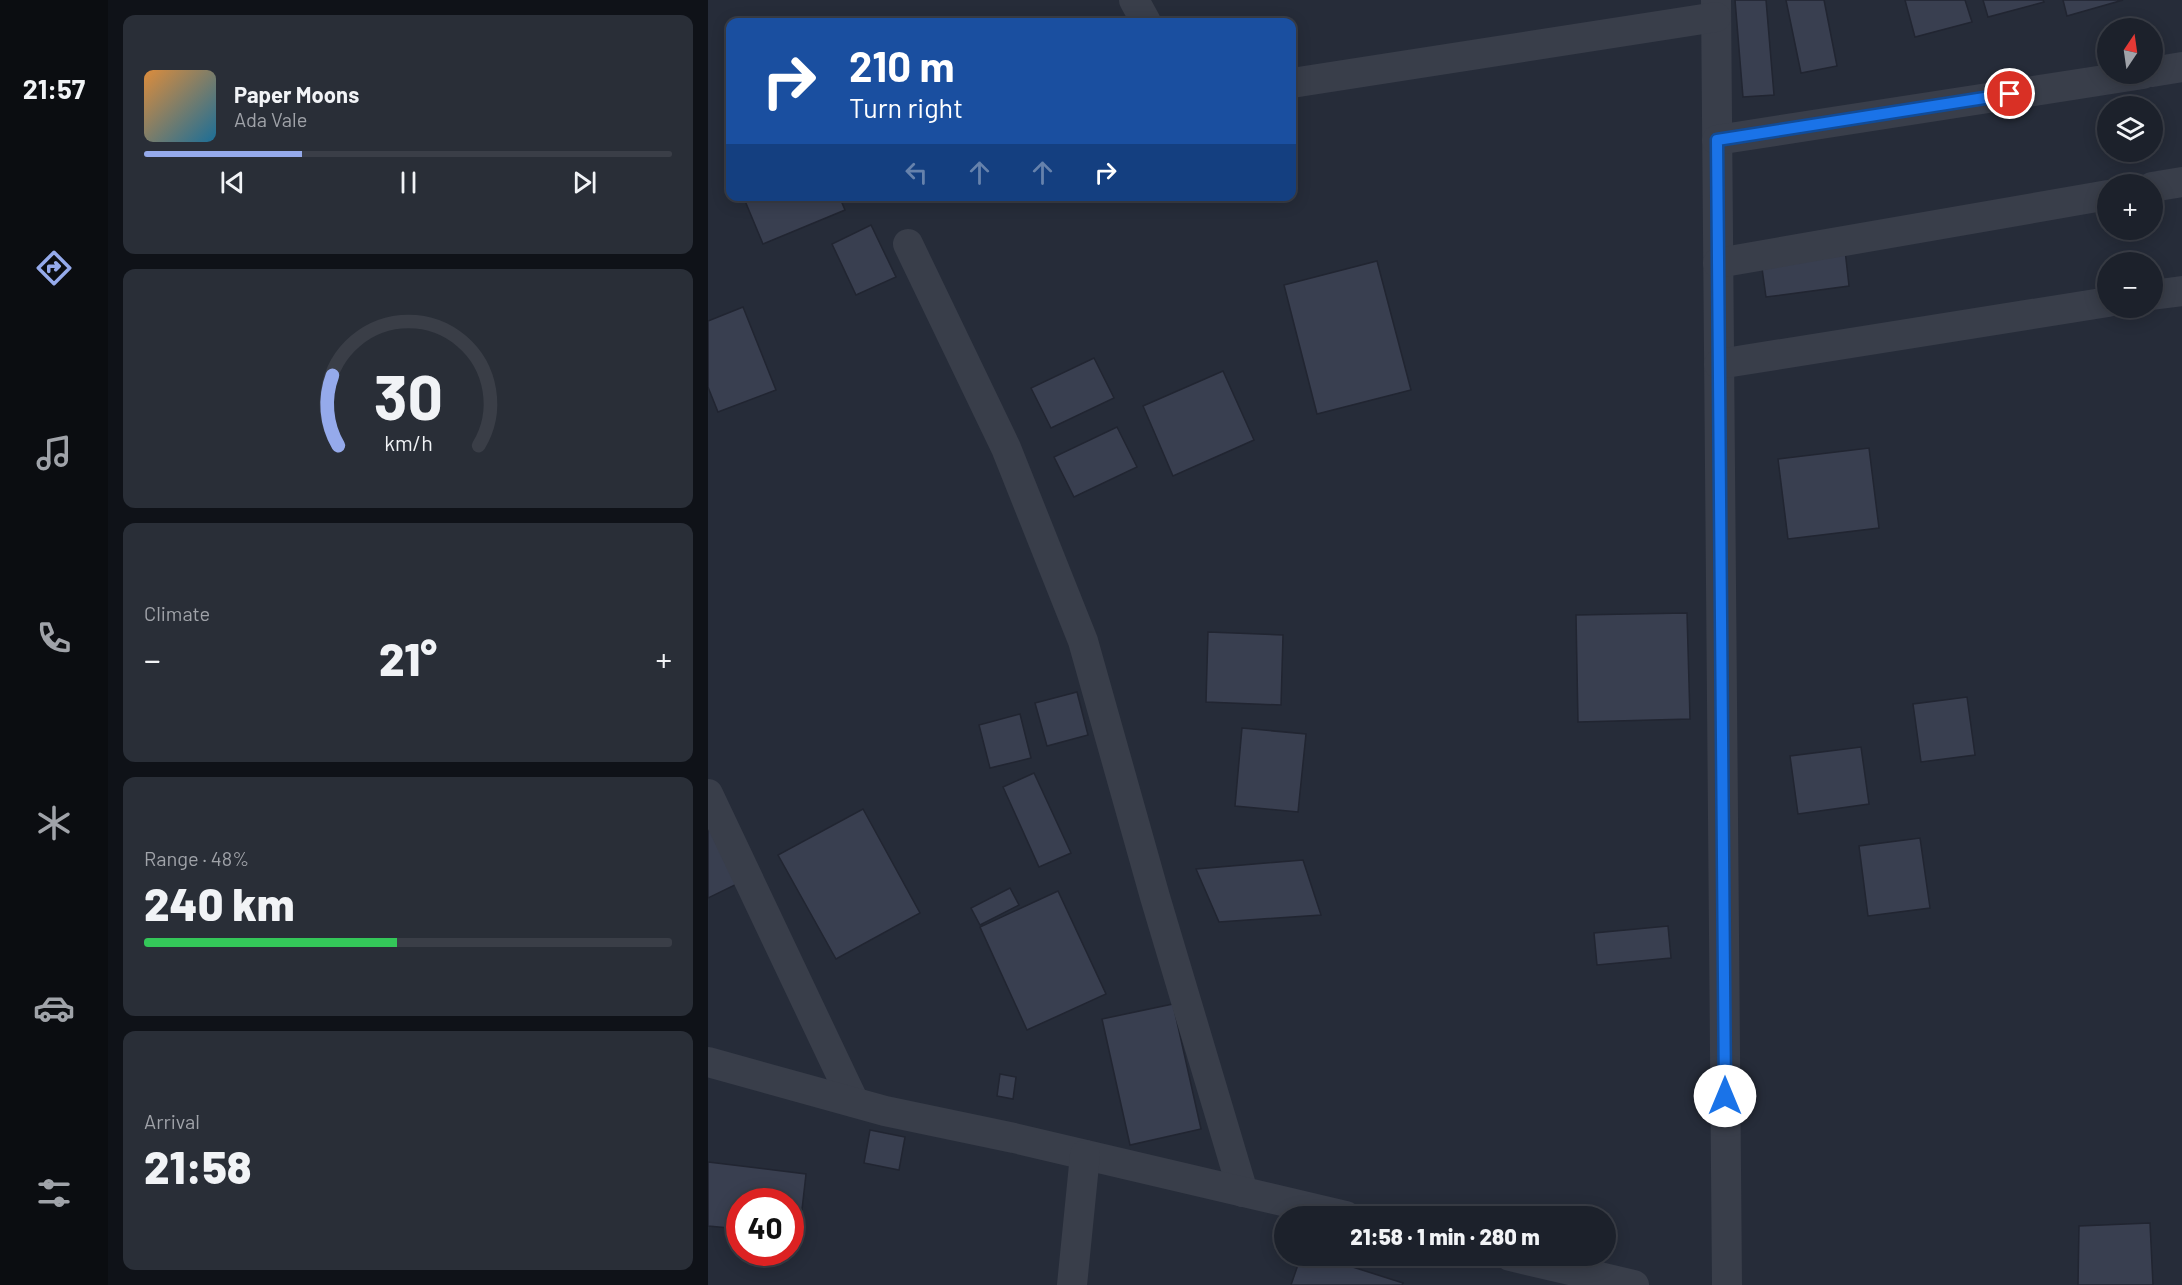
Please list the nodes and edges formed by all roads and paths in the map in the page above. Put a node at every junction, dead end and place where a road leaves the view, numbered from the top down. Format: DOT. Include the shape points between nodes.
graph roads {
  1 [pos="1134,0"];
  2 [pos="1716,8"];
  3 [pos="1144,18"];
  4 [pos="2182,68"];
  5 [pos="2163,71"];
  6 [pos="2097,81"];
  7 [pos="1296,82"];
  8 [pos="1717,140"];
  9 [pos="2182,182"];
  10 [pos="2163,185"];
  11 [pos="2097,197"];
  12 [pos="908,244"];
  13 [pos="1718,263"];
  14 [pos="2182,291"];
  15 [pos="2163,294"];
  16 [pos="2097,304"];
  17 [pos="1719,364"];
  18 [pos="708,794"];
  19 [pos="708,1062"];
  20 [pos="854,1102"];
  21 [pos="1085,1155"];
  22 [pos="1244,1192"];
  23 [pos="1304,1206"];
  24 [pos="1553,1266"];
  25 [pos="1072,1285"];
  26 [pos="1634,1285"];
  27 [pos="1727,1285"];
  1 -- 3 [label="street"];
  2 -- 7 [label="street"];
  2 -- 8 [label="street"];
  4 -- 5 [label="street"];
  6 -- 8 [label="street"];
  8 -- 13 [label="street"];
  9 -- 10 [label="street"];
  11 -- 13 [label="street"];
  12 -- 22 [label="street" via="1006,448 1083,641"];
  13 -- 17 [label="street"];
  14 -- 15 [label="street"];
  16 -- 17 [label="street"];
  17 -- 27 [label="street"];
  18 -- 20 [label="street"];
  19 -- 20 [label="street"];
  20 -- 21 [label="street"];
  21 -- 22 [label="street"];
  21 -- 25 [label="street"];
  22 -- 23 [label="street"];
  24 -- 26 [label="street"];
}
